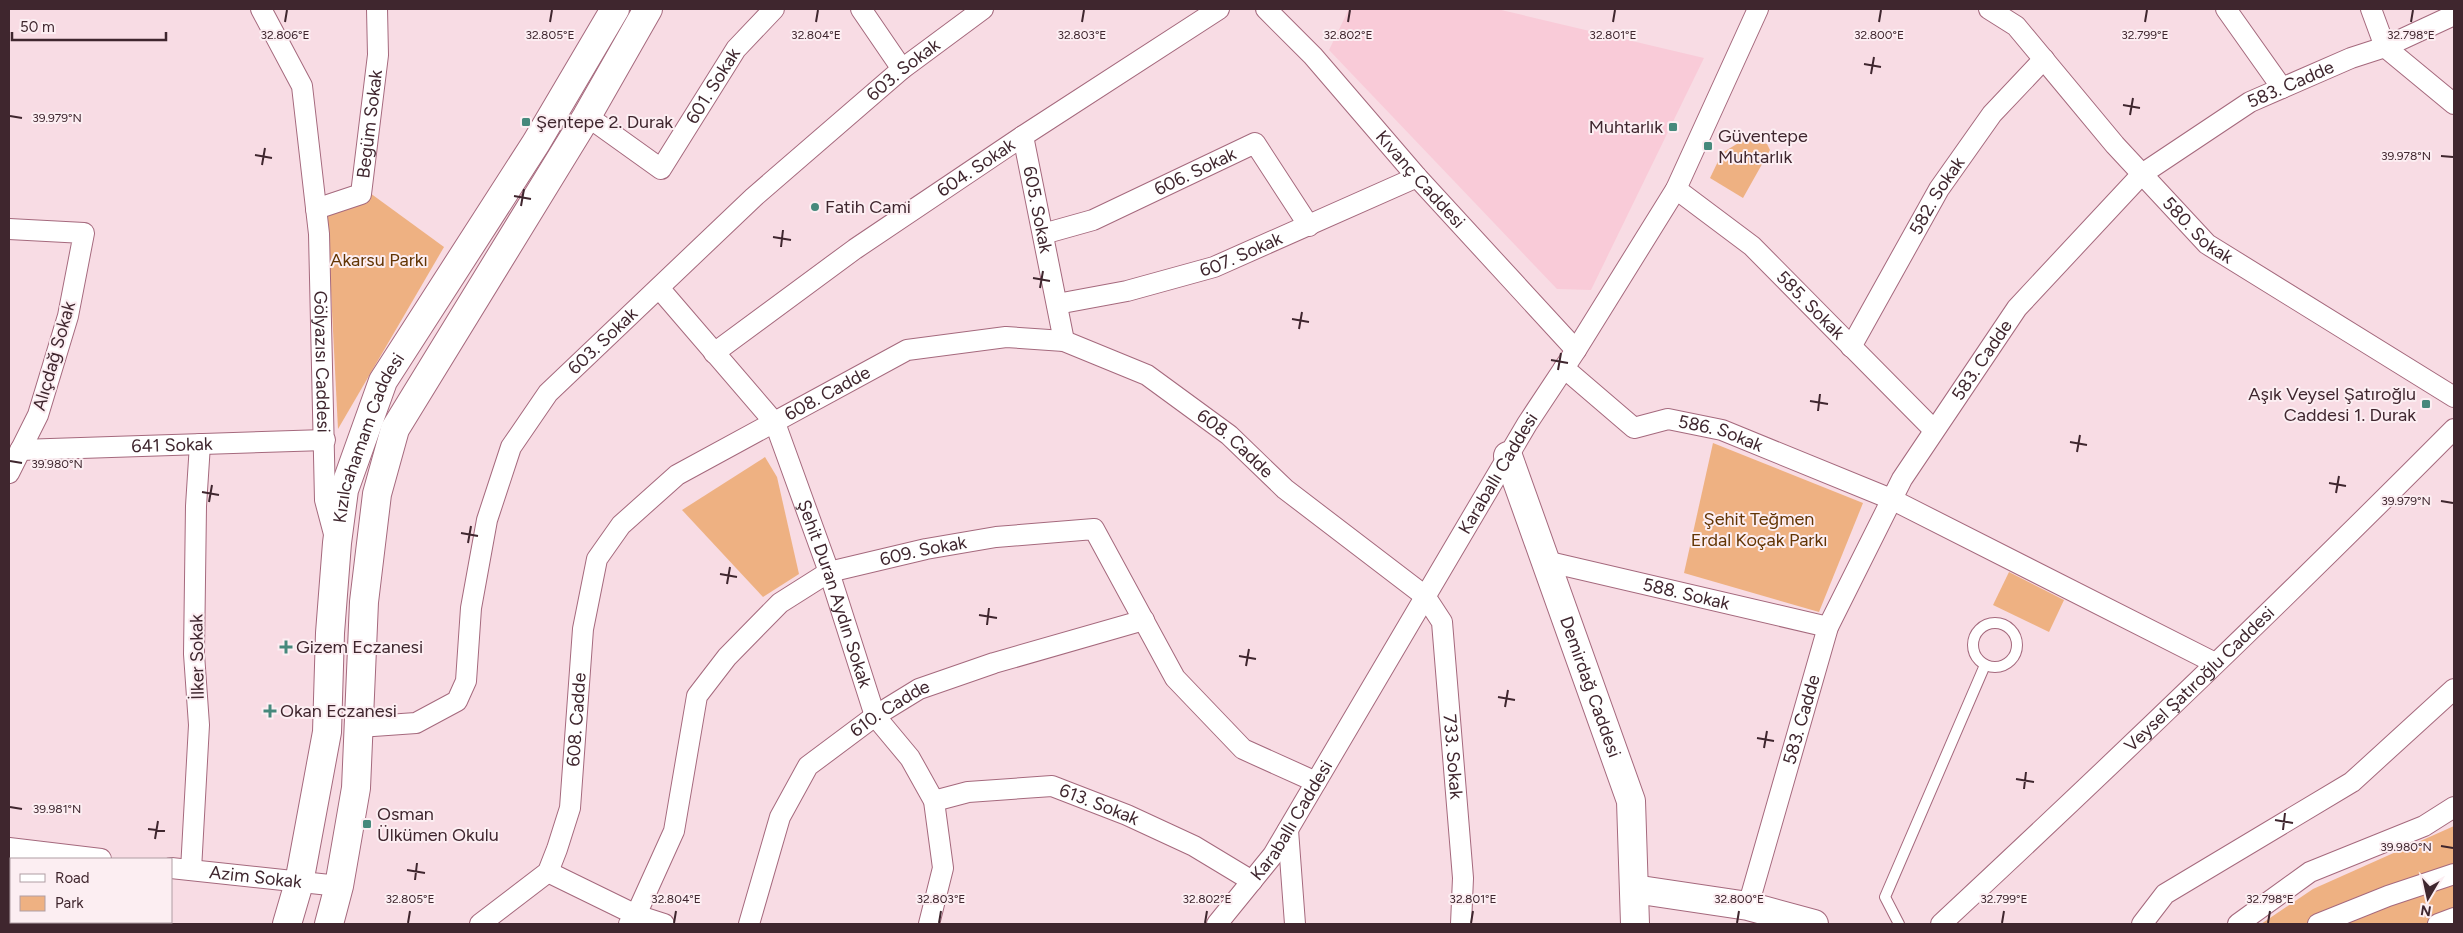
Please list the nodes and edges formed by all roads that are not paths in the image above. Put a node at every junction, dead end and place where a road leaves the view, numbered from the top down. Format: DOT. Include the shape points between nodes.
graph roads {
  1 [pos="261,9"];
  2 [pos="377,9"];
  3 [pos="614,9"];
  4 [pos="648,9"];
  5 [pos="774,9"];
  6 [pos="860,9"];
  7 [pos="983,9"];
  8 [pos="1219,9"];
  9 [pos="1266,9"];
  10 [pos="1758,9"];
  11 [pos="1989,9"];
  12 [pos="2226,9"];
  13 [pos="2371,9"];
  14 [pos="2454,15"];
  15 [pos="2385,47"];
  16 [pos="2044,59"];
  17 [pos="902,69"];
  18 [pos="2282,88"];
  19 [pos="2454,104"];
  20 [pos="587,116"];
  21 [pos="1023,136"];
  22 [pos="2142,174"];
  23 [pos="1417,177"];
  24 [pos="1676,188"];
  25 [pos="316,209"];
  26 [pos="1309,226"];
  27 [pos="9,229"];
  28 [pos="1043,234"];
  29 [pos="659,288"];
  30 [pos="1057,304"];
  31 [pos="1064,341"];
  32 [pos="1851,347"];
  33 [pos="1576,350"];
  34 [pos="714,353"];
  35 [pos="1564,368"];
  36 [pos="2454,397"];
  37 [pos="775,423"];
  38 [pos="2454,429"];
  39 [pos="1934,430"];
  40 [pos="326,440"];
  41 [pos="200,444"];
  42 [pos="20,450"];
  43 [pos="1508,456"];
  44 [pos="9,472"];
  45 [pos="1891,499"];
  46 [pos="336,543"];
  47 [pos="1546,561"];
  48 [pos="829,572"];
  49 [pos="1425,596"];
  50 [pos="1144,620"];
  51 [pos="1828,627"];
  52 [pos="2214,664"];
  53 [pos="1985,665"];
  54 [pos="2454,688"];
  55 [pos="875,716"];
  56 [pos="359,727"];
  57 [pos="1316,782"];
  58 [pos="934,801"];
  59 [pos="2454,807"];
  60 [pos="2454,814"];
  61 [pos="2454,820"];
  62 [pos="2424,826"];
  63 [pos="1288,830"];
  64 [pos="9,848"];
  65 [pos="93,858"];
  66 [pos="181,869"];
  67 [pos="548,872"];
  68 [pos="2454,874"];
  69 [pos="1252,881"];
  70 [pos="299,883"];
  71 [pos="339,886"];
  72 [pos="1634,889"];
  73 [pos="1748,906"];
  74 [pos="2454,918"];
  75 [pos="632,920"];
  76 [pos="287,924"];
  77 [pos="329,924"];
  78 [pos="480,924"];
  79 [pos="664,924"];
  80 [pos="749,924"];
  81 [pos="929,924"];
  82 [pos="1217,924"];
  83 [pos="1295,924"];
  84 [pos="1461,924"];
  85 [pos="1635,924"];
  86 [pos="1814,924"];
  87 [pos="1899,924"];
  88 [pos="1941,924"];
  89 [pos="2142,924"];
  90 [pos="2238,924"];
  91 [pos="2318,924"];
  92 [pos="2438,924"];
  1 -- 25 [label="street, Gölyazısı Caddesi" via="302,86"];
  2 -- 25 [label="street, Begüm Sokak" via="378,55 362,194"];
  3 -- 46 [label="main road, Kızılcahamam Caddesi" via="536,143 383,381 344,490"];
  4 -- 20 [label="main road, Kızılcahamam Caddesi"];
  5 -- 20 [label="street, 601. Sokak" via="736,49 661,169"];
  6 -- 17 [label="street"];
  7 -- 17 [label="street, 603. Sokak"];
  8 -- 21 [label="street, 604. Sokak"];
  9 -- 23 [label="street, Kıvanç Caddesi" via="1313,56"];
  10 -- 24 [label="street, Karaballı Caddesi"];
  11 -- 16 [label="street, 580. Sokak" via="2016,26"];
  12 -- 18 [label="street"];
  13 -- 15 [label="street"];
  14 -- 15 [label="street, 583. Cadde"];
  15 -- 18 [label="street, 583. Cadde"];
  15 -- 19 [label="street"];
  16 -- 22 [label="street, 580. Sokak"];
  16 -- 32 [label="street, 582. Sokak" via="1992,114 1939,189"];
  17 -- 29 [label="street, 603. Sokak" via="754,197"];
  18 -- 22 [label="street, 583. Cadde" via="2250,102"];
  20 -- 56 [label="main road, Kızılcahamam Caddesi" via="395,430 378,494 364,602"];
  21 -- 28 [label="street, 605. Sokak"];
  21 -- 34 [label="street, 604. Sokak" via="855,249"];
  22 -- 36 [label="street, 580. Sokak" via="2207,244"];
  22 -- 39 [label="street, 583. Cadde" via="2016,308"];
  23 -- 26 [label="street, 607. Sokak"];
  23 -- 33 [label="street, Kıvanç Caddesi"];
  24 -- 32 [label="street, 585. Sokak" via="1752,246"];
  24 -- 33 [label="street, Karaballı Caddesi"];
  25 -- 40 [label="street, Gölyazısı Caddesi"];
  26 -- 28 [label="street, 606. Sokak" via="1255,143 1094,220"];
  26 -- 30 [label="street, 607. Sokak" via="1214,267 1127,291"];
  27 -- 42 [label="street, Alıçdağ Sokak" via="84,233 68,316 38,415"];
  28 -- 30 [label="street, 605. Sokak"];
  29 -- 34 [label="street, Şehit Duran Aydın Sokak"];
  29 -- 56 [label="street, 603. Sokak" via="548,393 511,447 486,520 471,608 466,681 457,702 416,723"];
  30 -- 31 [label="street, 605. Sokak"];
  31 -- 37 [label="street, 608. Cadde" via="1006,337 907,350"];
  31 -- 49 [label="street, 608. Cadde" via="1147,375 1230,435 1284,488"];
  32 -- 39 [label="street, 585. Sokak"];
  33 -- 35 [label="street, Karaballı Caddesi"];
  34 -- 37 [label="street, Şehit Duran Aydın Sokak"];
  35 -- 43 [label="street, Karaballı Caddesi"];
  35 -- 45 [label="street, 586. Sokak" via="1634,428 1668,419 1722,430"];
  37 -- 48 [label="street, Şehit Duran Aydın Sokak"];
  37 -- 67 [label="street, 608. Cadde" via="677,475 621,525 597,559 583,629 570,808"];
  38 -- 52 [label="street, Veysel Şatıroğlu Caddesi" via="2330,554"];
  39 -- 45 [label="street, 583. Cadde"];
  40 -- 41 [label="street, 641 Sokak"];
  40 -- 46 [label="street, Gölyazısı Caddesi" via="325,500"];
  41 -- 42 [label="street, 641 Sokak"];
  41 -- 66 [label="street, İlker Sokak" via="194,654 199,725"];
  42 -- 44 [label="street, Alıçdağ Sokak"];
  43 -- 47 [label="main road, Demirdağ Caddesi"];
  43 -- 49 [label="street, Karaballı Caddesi"];
  45 -- 51 [label="street, 583. Cadde"];
  45 -- 52 [label="street"];
  46 -- 70 [label="main road, Kızılcahamam Caddesi" via="327,732"];
  47 -- 51 [label="street, 588. Sokak"];
  47 -- 72 [label="main road, Demirdağ Caddesi" via="1631,801"];
  48 -- 50 [label="street, 609. Sokak" via="926,548 996,537 1094,529"];
  48 -- 55 [label="street, Şehit Duran Aydın Sokak"];
  48 -- 75 [label="street, 609. Sokak" via="780,603 726,658 697,696 674,831"];
  49 -- 57 [label="street, Karaballı Caddesi"];
  49 -- 84 [label="street, 733. Sokak" via="1442,622 1463,878"];
  50 -- 55 [label="street, 610. Cadde" via="994,663 919,689"];
  50 -- 57 [label="street, 609. Sokak" via="1175,678 1243,749"];
  51 -- 73 [label="street, 583. Cadde"];
  52 -- 88 [label="street, Veysel Şatıroğlu Caddesi"];
  53 -- 53 [label="lane" via="2006,665 2015,654 2017,640 2009,628 1988,624 1976,633 1975,654"];
  53 -- 87 [label="lane" via="1885,897"];
  54 -- 89 [label="street" via="2352,782 2165,894"];
  55 -- 58 [label="street, Şehit Duran Aydın Sokak" via="910,758"];
  55 -- 80 [label="street, 610. Cadde" via="808,766 780,817"];
  56 -- 71 [label="main road, Kızılcahamam Caddesi" via="356,788"];
  57 -- 63 [label="street, Karaballı Caddesi"];
  58 -- 69 [label="street, 613. Sokak" via="968,792 1052,786 1194,846"];
  58 -- 81 [label="street, Şehit Duran Aydın Sokak" via="943,868"];
  59 -- 62 [label="street"];
  60 -- 62 [label="street"];
  61 -- 62 [label="street"];
  62 -- 90 [label="street" via="2310,872"];
  63 -- 69 [label="street, Karaballı Caddesi"];
  63 -- 83 [label="street"];
  64 -- 65 [label="street"];
  66 -- 70 [label="street, Azim Sokak"];
  67 -- 75 [label="street"];
  67 -- 78 [label="street"];
  68 -- 91 [label="street"];
  69 -- 82 [label="street, Karaballı Caddesi"];
  70 -- 71 [label="street, Azim Sokak"];
  70 -- 76 [label="main road, Kızılcahamam Caddesi"];
  71 -- 77 [label="main road, Kızılcahamam Caddesi"];
  72 -- 73 [label="main road"];
  72 -- 85 [label="main road, Demirdağ Caddesi"];
  73 -- 86 [label="main road"];
  74 -- 92 [label="street"];
  75 -- 79 [label="street"];
}
